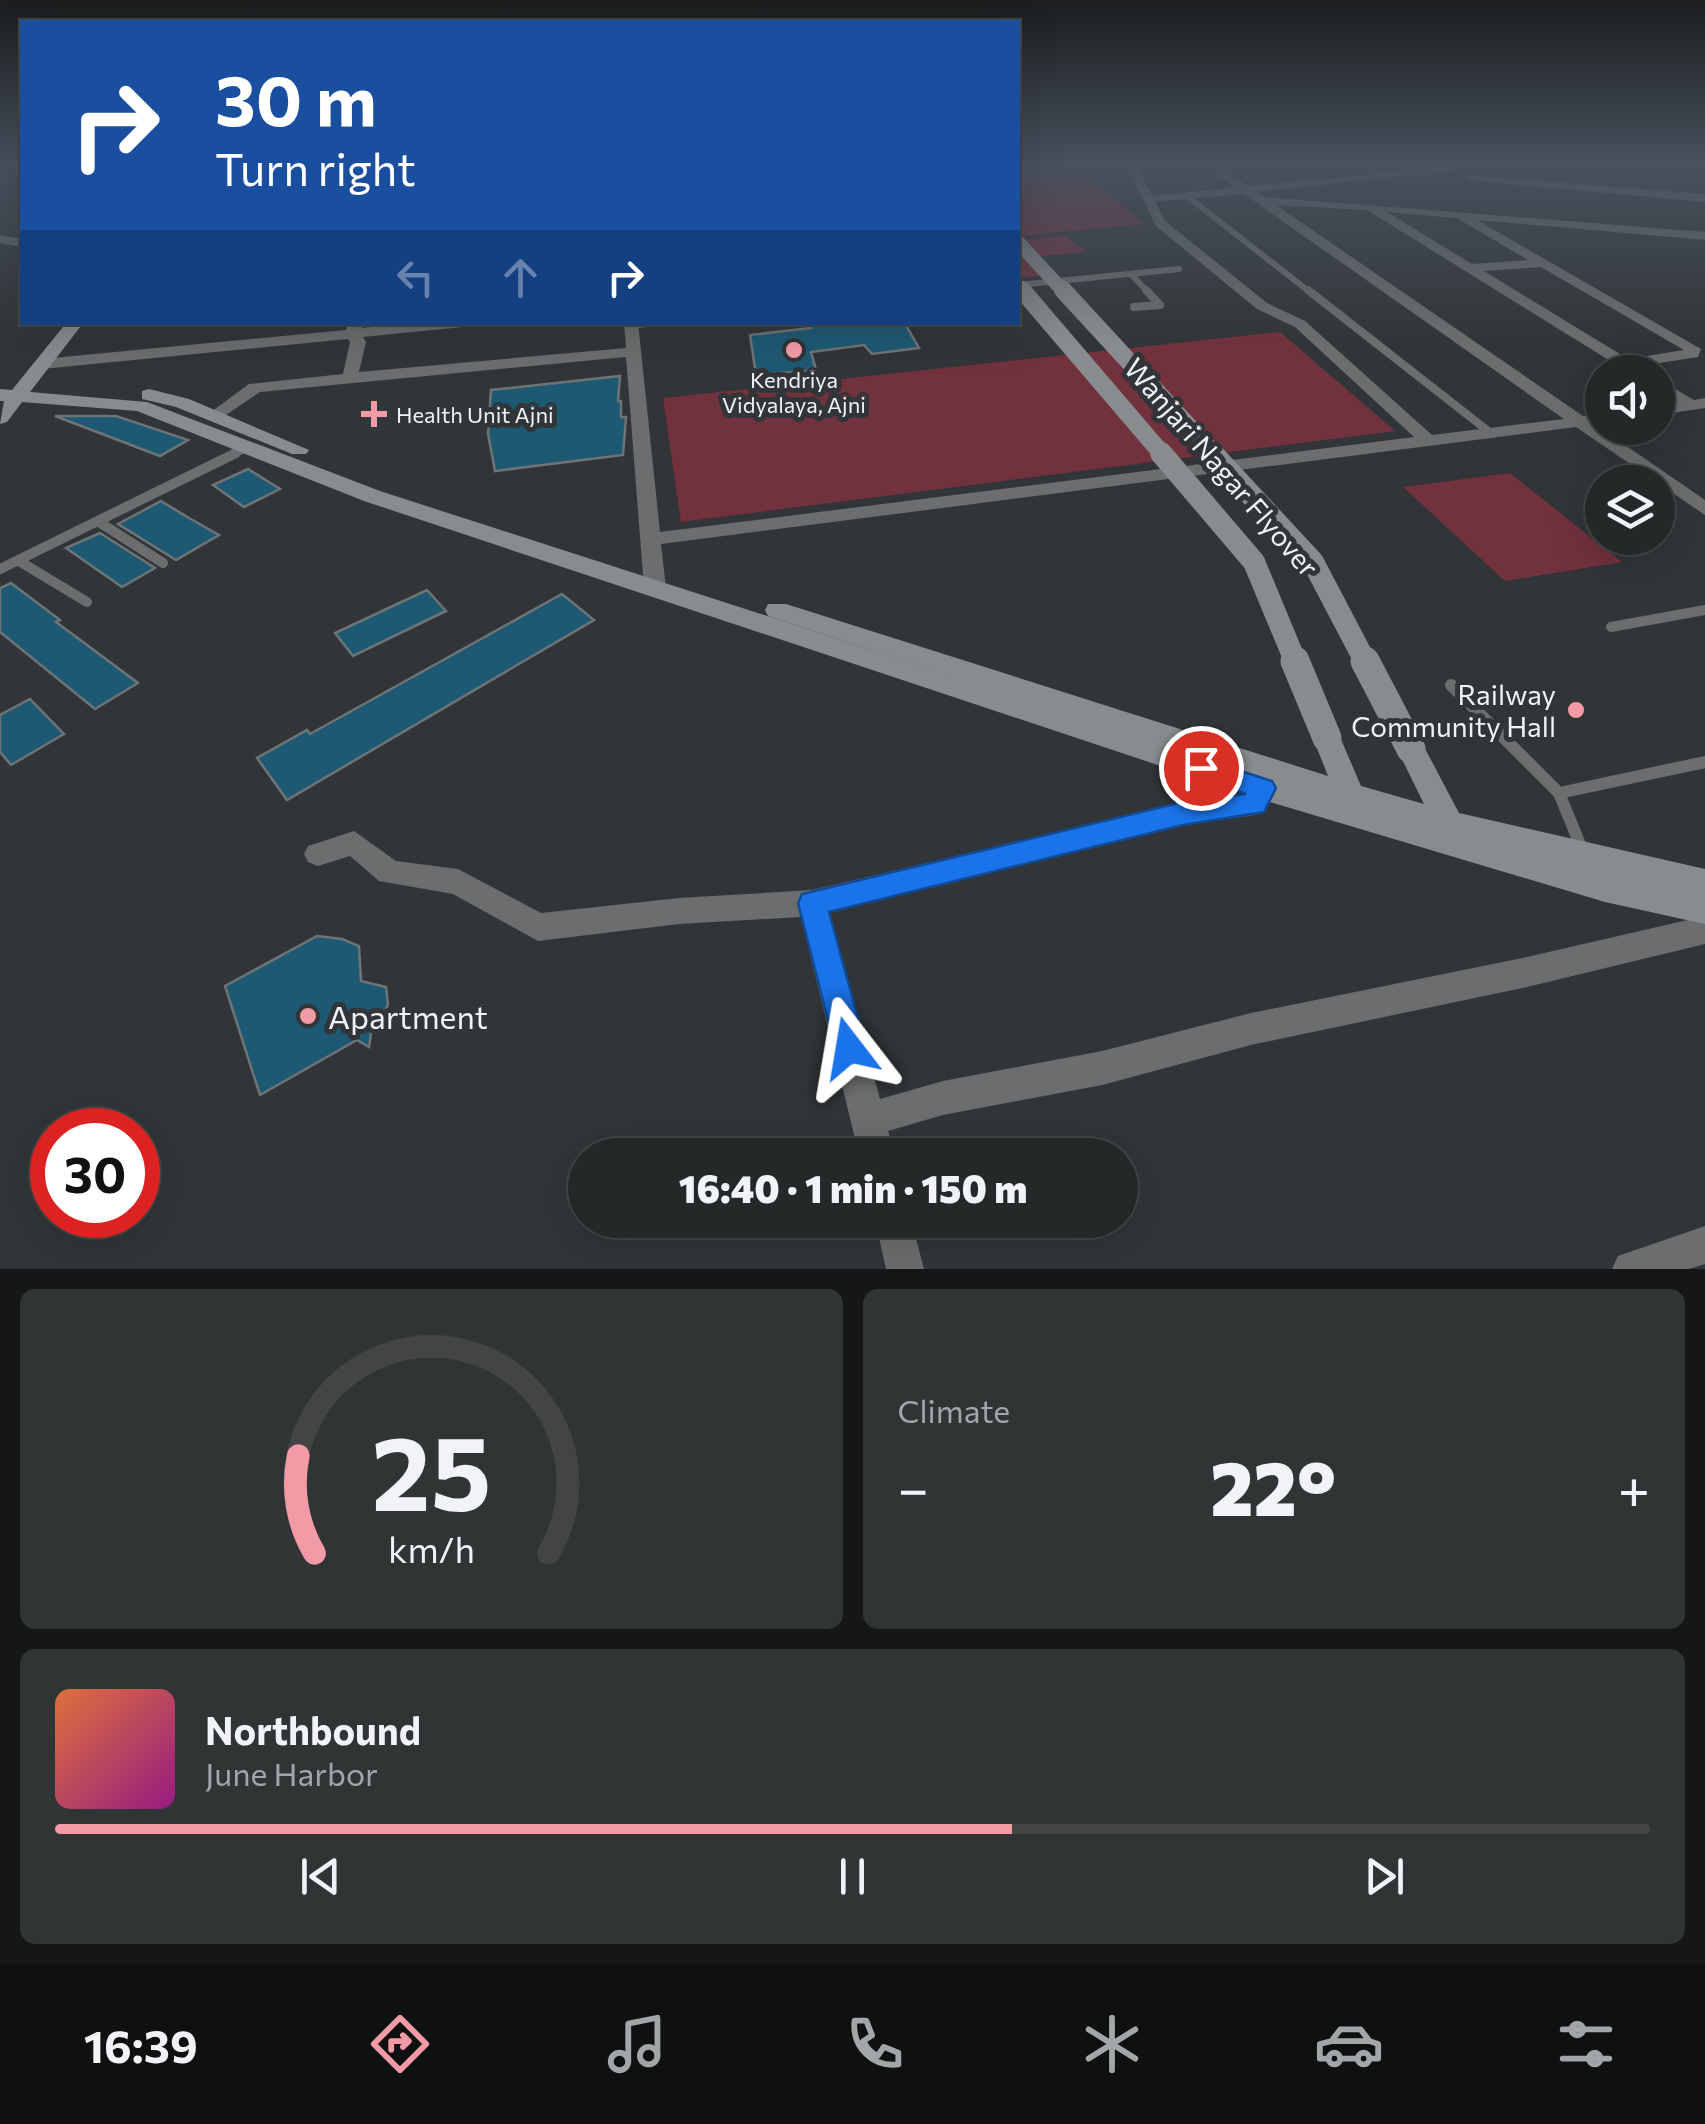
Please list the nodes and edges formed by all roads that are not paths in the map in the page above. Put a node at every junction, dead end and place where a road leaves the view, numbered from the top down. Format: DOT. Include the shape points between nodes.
graph roads {
  1 [pos="1160,224"];
  2 [pos="1223,224"];
  3 [pos="1296,224"];
  4 [pos="1398,224"];
  5 [pos="1476,224"];
  6 [pos="1561,224"];
  7 [pos="1705,236"];
  8 [pos="1020,244"];
  9 [pos="1544,263"];
  10 [pos="1470,268"];
  11 [pos="1179,269"];
  12 [pos="1131,274"];
  13 [pos="1020,286"];
  14 [pos="1020,288"];
  15 [pos="1134,307"];
  16 [pos="73,325"];
  17 [pos="413,325"];
  18 [pos="631,325"];
  19 [pos="354,328"];
  20 [pos="634,352"];
  21 [pos="1610,355"];
  22 [pos="1675,358"];
  23 [pos="350,378"];
  24 [pos="14,389"];
  25 [pos="1675,392"];
  26 [pos="1698,404"];
  27 [pos="216,416"];
  28 [pos="1585,421"];
  29 [pos="1579,422"];
  30 [pos="1492,434"];
  31 [pos="1429,442"];
  32 [pos="246,448"];
  33 [pos="1695,494"];
  34 [pos="1705,509"];
  35 [pos="99,522"];
  36 [pos="653,539"];
  37 [pos="18,561"];
  38 [pos="163,563"];
  39 [pos="0,569"];
  40 [pos="655,580"];
  41 [pos="86,602"];
  42 [pos="1705,610"];
  43 [pos="1610,628"];
  44 [pos="1451,685"];
  45 [pos="1705,762"];
  46 [pos="1263,788"];
  47 [pos="1558,793"];
  48 [pos="1354,805"];
  49 [pos="1454,834"];
  50 [pos="318,854"];
  51 [pos="1586,860"];
  52 [pos="1705,882"];
  53 [pos="812,903"];
  54 [pos="1705,909"];
  55 [pos="1705,930"];
  56 [pos="868,1120"];
  57 [pos="872,1138"];
  58 [pos="898,1238"];
  59 [pos="1705,1245"];
  60 [pos="906,1269"];
  61 [pos="1630,1269"];
  1 -- 31 [label="street" via="1262,306 1300,324"];
  2 -- 30 [label="lane"];
  3 -- 29 [label="street"];
  4 -- 10 [label="street"];
  5 -- 9 [label="street"];
  6 -- 7 [label="street"];
  8 -- 49 [label="main road, Wanjari Nagar Flyover, bridge" via="1313,562"];
  9 -- 10 [label="street"];
  9 -- 22 [label="street" via="1693,349"];
  10 -- 21 [label="street"];
  11 -- 12 [label="lane"];
  12 -- 13 [label="lane"];
  12 -- 15 [label="lane" via="1160,304"];
  14 -- 48 [label="main road, Wanjari Nagar Flyover, bridge" via="1254,562"];
  16 -- 24 [label="main road"];
  17 -- 19 [label="street"];
  18 -- 20 [label="street"];
  19 -- 23 [label="street" via="358,342"];
  19 -- 24 [label="street"];
  20 -- 23 [label="street"];
  20 -- 36 [label="street"];
  23 -- 27 [label="street" via="255,387"];
  24 -- 27 [label="main road" via="112,388"];
  24 -- 32 [label="main road" via="140,406"];
  25 -- 26 [label="street"];
  27 -- 40 [label="main road" via="362,476"];
  28 -- 29 [label="street"];
  29 -- 30 [label="street"];
  29 -- 33 [label="street"];
  30 -- 31 [label="street"];
  31 -- 36 [label="street"];
  32 -- 35 [label="lane"];
  32 -- 40 [label="main road" via="372,496"];
  33 -- 34 [label="street"];
  35 -- 37 [label="lane"];
  35 -- 38 [label="lane"];
  36 -- 40 [label="street"];
  37 -- 39 [label="lane"];
  37 -- 41 [label="lane"];
  40 -- 46 [label="main road"];
  40 -- 48 [label="main road"];
  42 -- 43 [label="lane"];
  44 -- 47 [label="lane"];
  45 -- 47 [label="lane"];
  46 -- 48 [label="main road"];
  46 -- 53 [label="street" via="1254,804 1183,814"];
  47 -- 51 [label="lane"];
  48 -- 49 [label="main road"];
  49 -- 51 [label="main road"];
  49 -- 54 [label="main road" via="1605,888"];
  50 -- 53 [label="street" via="354,843 389,872 458,882 538,927"];
  51 -- 52 [label="main road"];
  53 -- 56 [label="street"];
  55 -- 56 [label="street" via="1102,1068 942,1098"];
  56 -- 57 [label="street"];
  58 -- 60 [label="street"];
  59 -- 61 [label="street"];
}
